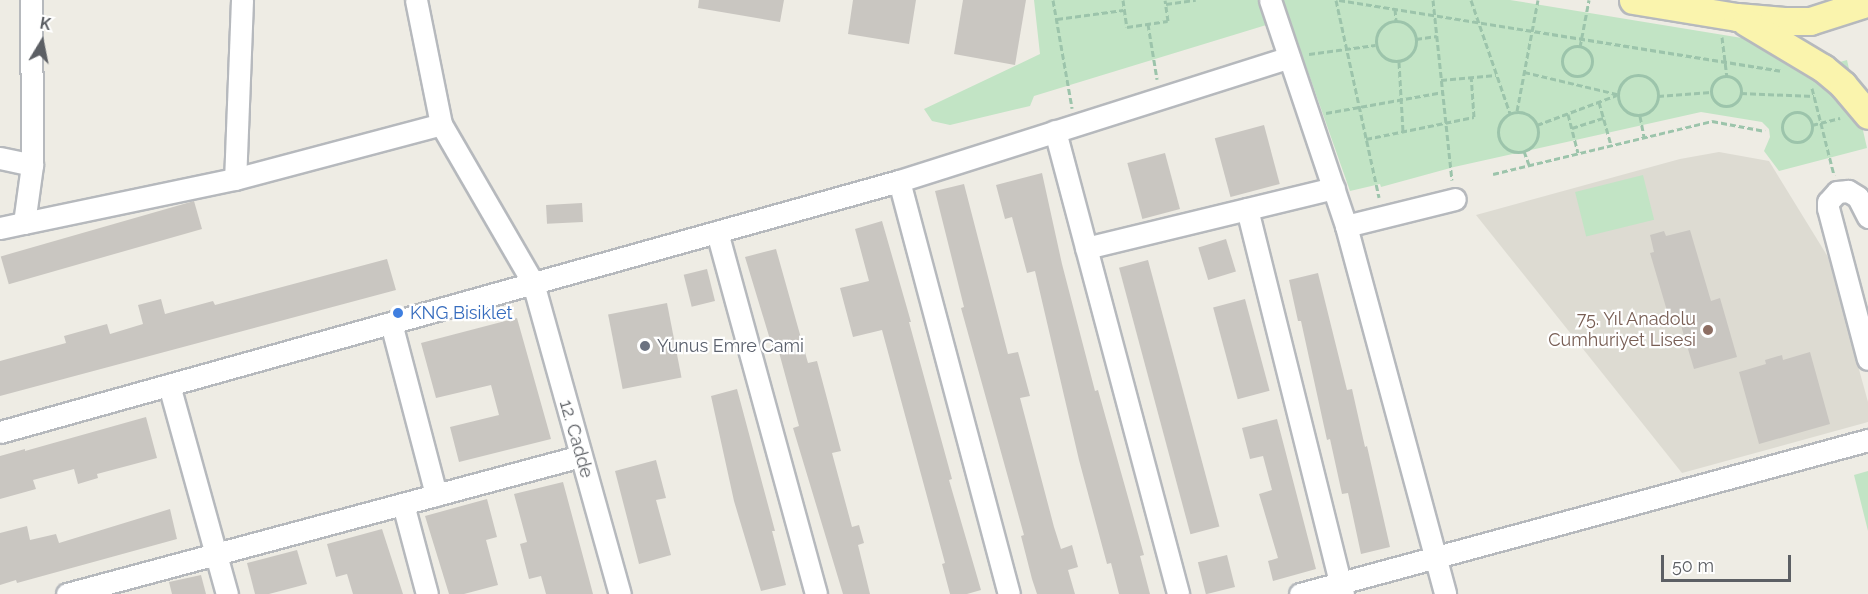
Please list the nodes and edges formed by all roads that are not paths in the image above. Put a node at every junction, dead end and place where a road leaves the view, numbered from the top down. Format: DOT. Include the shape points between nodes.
graph roads {
  1 [pos="31,0"];
  2 [pos="242,0"];
  3 [pos="416,0"];
  4 [pos="1270,0"];
  5 [pos="1633,0"];
  6 [pos="1765,0"];
  7 [pos="1863,4"];
  8 [pos="1737,17"];
  9 [pos="1289,57"];
  10 [pos="1868,115"];
  11 [pos="441,124"];
  12 [pos="1065,128"];
  13 [pos="0,158"];
  14 [pos="32,165"];
  15 [pos="235,179"];
  16 [pos="899,181"];
  17 [pos="1335,188"];
  18 [pos="1455,200"];
  19 [pos="1247,209"];
  20 [pos="1868,217"];
  21 [pos="24,223"];
  22 [pos="1346,226"];
  23 [pos="0,228"];
  24 [pos="717,232"];
  25 [pos="1086,248"];
  26 [pos="533,283"];
  27 [pos="391,323"];
  28 [pos="1868,359"];
  29 [pos="169,385"];
  30 [pos="0,432"];
  31 [pos="1868,440"];
  32 [pos="581,456"];
  33 [pos="436,495"];
  34 [pos="403,504"];
  35 [pos="216,554"];
  36 [pos="1435,557"];
  37 [pos="1342,589"];
  38 [pos="67,594"];
  39 [pos="227,594"];
  40 [pos="427,594"];
  41 [pos="620,594"];
  42 [pos="816,594"];
  43 [pos="1009,594"];
  44 [pos="1178,594"];
  45 [pos="1300,594"];
  46 [pos="1445,594"];
  1 -- 14 [label="street"];
  2 -- 15 [label="street"];
  3 -- 11 [label="street, 12. Cadde"];
  4 -- 9 [label="street"];
  5 -- 8 [label="main road"];
  6 -- 8 [label="main road" via="1752,14"];
  7 -- 8 [label="main road" via="1810,21"];
  8 -- 10 [label="main road" via="1823,68"];
  9 -- 12 [label="street"];
  9 -- 17 [label="street"];
  11 -- 15 [label="street"];
  11 -- 26 [label="street, 12. Cadde"];
  12 -- 16 [label="street"];
  12 -- 25 [label="street"];
  13 -- 14 [label="street"];
  14 -- 21 [label="street"];
  15 -- 21 [label="street"];
  16 -- 24 [label="street"];
  16 -- 43 [label="street"];
  17 -- 19 [label="street"];
  17 -- 22 [label="street"];
  18 -- 22 [label="street"];
  19 -- 25 [label="street"];
  19 -- 37 [label="street"];
  20 -- 28 [label="street" via="1858,197 1848,191 1837,192 1828,202"];
  21 -- 23 [label="street"];
  22 -- 36 [label="street"];
  24 -- 26 [label="street"];
  24 -- 42 [label="street"];
  25 -- 44 [label="street"];
  26 -- 27 [label="street"];
  26 -- 32 [label="street, 12. Cadde"];
  27 -- 29 [label="street"];
  27 -- 33 [label="street"];
  29 -- 30 [label="street"];
  29 -- 35 [label="street"];
  31 -- 36 [label="street"];
  32 -- 33 [label="street"];
  32 -- 41 [label="street, 12. Cadde"];
  33 -- 34 [label="street"];
  34 -- 35 [label="street"];
  34 -- 40 [label="street"];
  35 -- 38 [label="street"];
  35 -- 39 [label="street"];
  36 -- 37 [label="street"];
  36 -- 46 [label="street"];
  37 -- 45 [label="street"];
}
